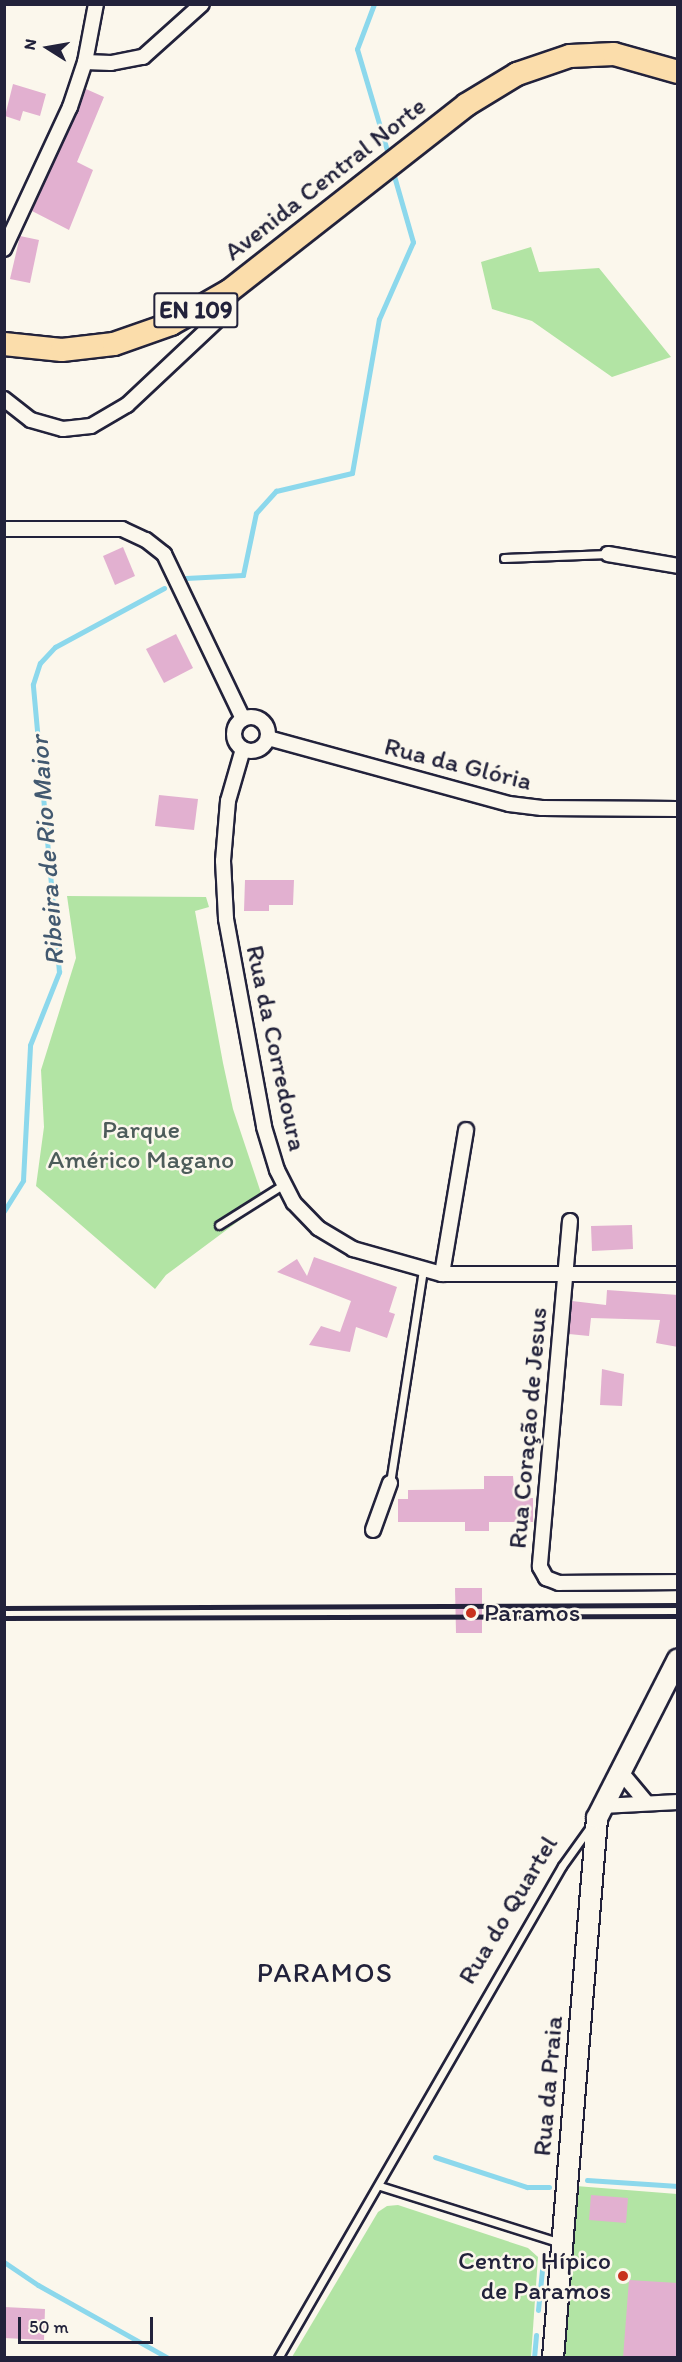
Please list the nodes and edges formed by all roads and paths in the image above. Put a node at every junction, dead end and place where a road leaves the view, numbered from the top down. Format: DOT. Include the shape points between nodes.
graph roads {
  1 [pos="96,4"];
  2 [pos="202,4"];
  3 [pos="85,62"];
  4 [pos="678,72"];
  5 [pos="4,249"];
  6 [pos="229,291"];
  7 [pos="4,344"];
  8 [pos="4,399"];
  9 [pos="4,529"];
  10 [pos="608,554"];
  11 [pos="504,558"];
  12 [pos="678,566"];
  13 [pos="243,719"];
  14 [pos="268,738"];
  15 [pos="243,749"];
  16 [pos="678,809"];
  17 [pos="466,1130"];
  18 [pos="284,1184"];
  19 [pos="570,1221"];
  20 [pos="219,1225"];
  21 [pos="423,1269"];
  22 [pos="441,1274"];
  23 [pos="678,1274"];
  24 [pos="565,1276"];
  25 [pos="390,1484"];
  26 [pos="373,1530"];
  27 [pos="678,1582"];
  28 [pos="676,1665"];
  29 [pos="620,1771"];
  30 [pos="645,1801"];
  31 [pos="678,1802"];
  32 [pos="600,1812"];
  33 [pos="380,2186"];
  34 [pos="563,2244"];
  35 [pos="278,2358"];
  36 [pos="553,2358"];
  1 -- 3 [label="street"];
  2 -- 3 [label="street" via="143,57 111,63"];
  3 -- 5 [label="street" via="47,163"];
  4 -- 6 [label="main road, Avenida Central Norte / EN 109" via="614,54 570,56 517,74 442,124"];
  6 -- 7 [label="main road, Avenida Central Norte / EN 109" via="171,324 114,344 62,350"];
  6 -- 8 [label="street" via="227,311 127,405 91,426 63,429 31,420"];
  9 -- 13 [label="street" via="122,529 164,554"];
  10 -- 11 [label="lane"];
  10 -- 12 [label="street"];
  13 -- 14 [label="street" via="254,717 264,722"];
  13 -- 15 [label="street" via="234,736"];
  14 -- 15 [label="street" via="258,749"];
  14 -- 16 [label="street, Rua da Glória" via="509,804"];
  15 -- 18 [label="street, Rua da Corredoura" via="228,801 223,861 226,920 264,1127"];
  17 -- 22 [label="street"];
  18 -- 20 [label="lane"];
  18 -- 21 [label="street, Rua da Corredoura" via="294,1203 318,1228 353,1249"];
  19 -- 24 [label="street, Rua Coração de Jesus"];
  21 -- 22 [label="street, Rua da Corredoura"];
  21 -- 25 [label="lane"];
  22 -- 24 [label="street, Rua da Corredoura"];
  23 -- 24 [label="street, Rua da Corredoura"];
  24 -- 27 [label="street, Rua Coração de Jesus" via="540,1567 546,1578 559,1583"];
  25 -- 26 [label="street"];
  28 -- 29 [label="street, Rua do Quartel"];
  29 -- 30 [label="street"];
  29 -- 32 [label="street, Rua do Quartel"];
  30 -- 31 [label="street"];
  30 -- 32 [label="street"];
  32 -- 33 [label="lane, Rua do Quartel" via="562,1866"];
  32 -- 34 [label="street, Rua da Praia"];
  33 -- 34 [label="lane"];
  33 -- 35 [label="lane, Rua do Quartel"];
  34 -- 36 [label="street, Rua da Praia"];
}
